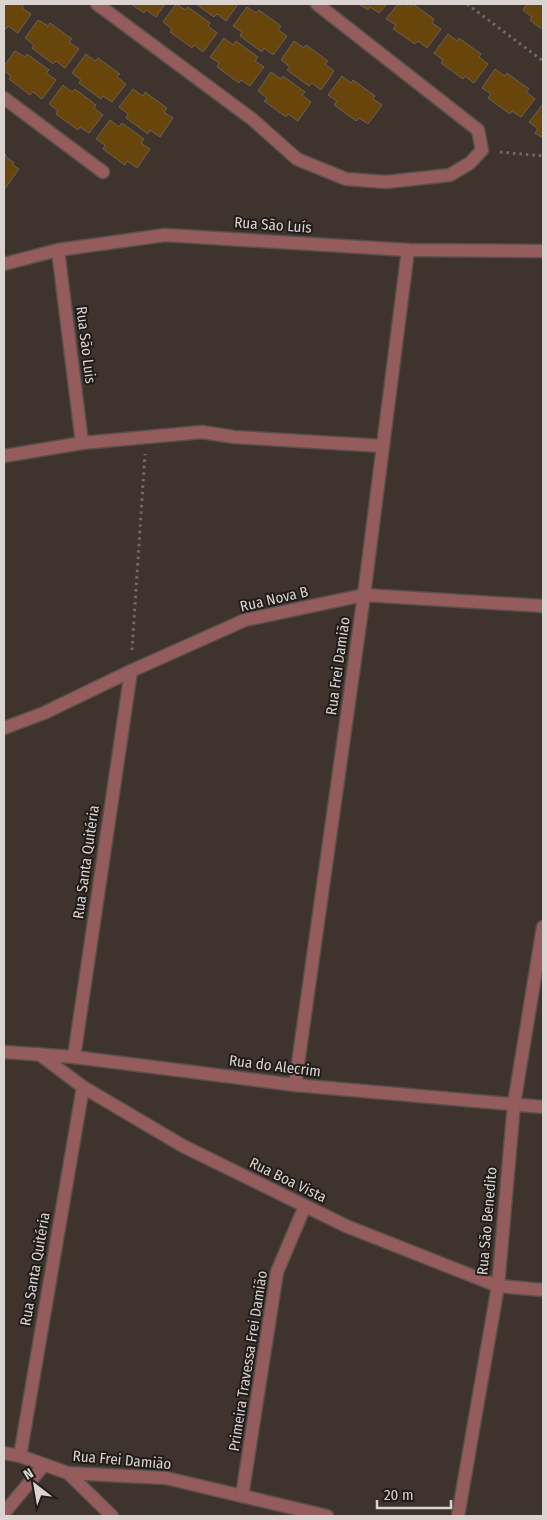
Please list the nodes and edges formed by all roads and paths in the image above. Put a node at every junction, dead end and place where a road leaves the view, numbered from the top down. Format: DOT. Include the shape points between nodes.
graph roads {
  1 [pos="97,4"];
  2 [pos="316,4"];
  3 [pos="467,4"];
  4 [pos="543,61"];
  5 [pos="4,98"];
  6 [pos="482,150"];
  7 [pos="543,156"];
  8 [pos="103,172"];
  9 [pos="58,250"];
  10 [pos="408,250"];
  11 [pos="543,251"];
  12 [pos="4,264"];
  13 [pos="146,437"];
  14 [pos="82,443"];
  15 [pos="383,446"];
  16 [pos="4,456"];
  17 [pos="364,595"];
  18 [pos="543,606"];
  19 [pos="131,671"];
  20 [pos="4,728"];
  21 [pos="543,927"];
  22 [pos="4,1052"];
  23 [pos="39,1054"];
  24 [pos="74,1057"];
  25 [pos="296,1085"];
  26 [pos="83,1087"];
  27 [pos="514,1104"];
  28 [pos="543,1107"];
  29 [pos="305,1206"];
  30 [pos="498,1286"];
  31 [pos="543,1290"];
  32 [pos="4,1453"];
  33 [pos="20,1456"];
  34 [pos="44,1465"];
  35 [pos="68,1473"];
  36 [pos="242,1496"];
  37 [pos="4,1513"];
  38 [pos="112,1516"];
  39 [pos="327,1516"];
  40 [pos="458,1516"];
  1 -- 6 [label="street" via="252,120 297,159 346,179 386,182 450,175 470,163"];
  2 -- 6 [label="street" via="468,121 478,130"];
  3 -- 4 [label="path"];
  5 -- 8 [label="street"];
  6 -- 7 [label="path"];
  9 -- 10 [label="street, Rua São Luís" via="165,235"];
  9 -- 12 [label="street, Rua São Luís"];
  9 -- 14 [label="street, Rua São Luis"];
  10 -- 11 [label="street, Rua São Luís"];
  10 -- 15 [label="street, Rua Frei Damião"];
  13 -- 14 [label="street"];
  13 -- 15 [label="street" via="202,432 234,437"];
  13 -- 19 [label="path"];
  14 -- 16 [label="street"];
  15 -- 17 [label="street, Rua Frei Damião"];
  17 -- 18 [label="street, Rua Nova B"];
  17 -- 19 [label="street, Rua Nova B" via="245,620"];
  17 -- 25 [label="street, Rua Frei Damião"];
  19 -- 20 [label="street, Rua Nova B" via="44,713"];
  19 -- 24 [label="street, Rua Santa Quitéria"];
  21 -- 27 [label="street, Rua São Benedito"];
  22 -- 23 [label="street, Rua do Alecrim"];
  23 -- 24 [label="street, Rua do Alecrim"];
  23 -- 26 [label="street, Rua Boa Vista"];
  24 -- 25 [label="street, Rua do Alecrim"];
  25 -- 27 [label="street, Rua do Alecrim"];
  26 -- 29 [label="street, Rua Boa Vista" via="183,1146"];
  26 -- 33 [label="street, Rua Santa Quitéria"];
  27 -- 28 [label="street, Rua do Alecrim"];
  27 -- 30 [label="street, Rua São Benedito"];
  29 -- 30 [label="street, Rua Boa Vista" via="346,1226"];
  29 -- 36 [label="street, Primeira Travessa Frei Damião" via="277,1272"];
  30 -- 31 [label="street, Rua Boa Vista"];
  30 -- 40 [label="street, Rua São Benedito"];
  32 -- 33 [label="street, Rua Frei Damião"];
  33 -- 34 [label="street, Rua Frei Damião"];
  34 -- 35 [label="street, Rua Frei Damião"];
  34 -- 37 [label="street"];
  35 -- 36 [label="street, Rua Frei Damião" via="166,1478"];
  35 -- 38 [label="street"];
  36 -- 39 [label="street, Rua Frei Damião"];
}
